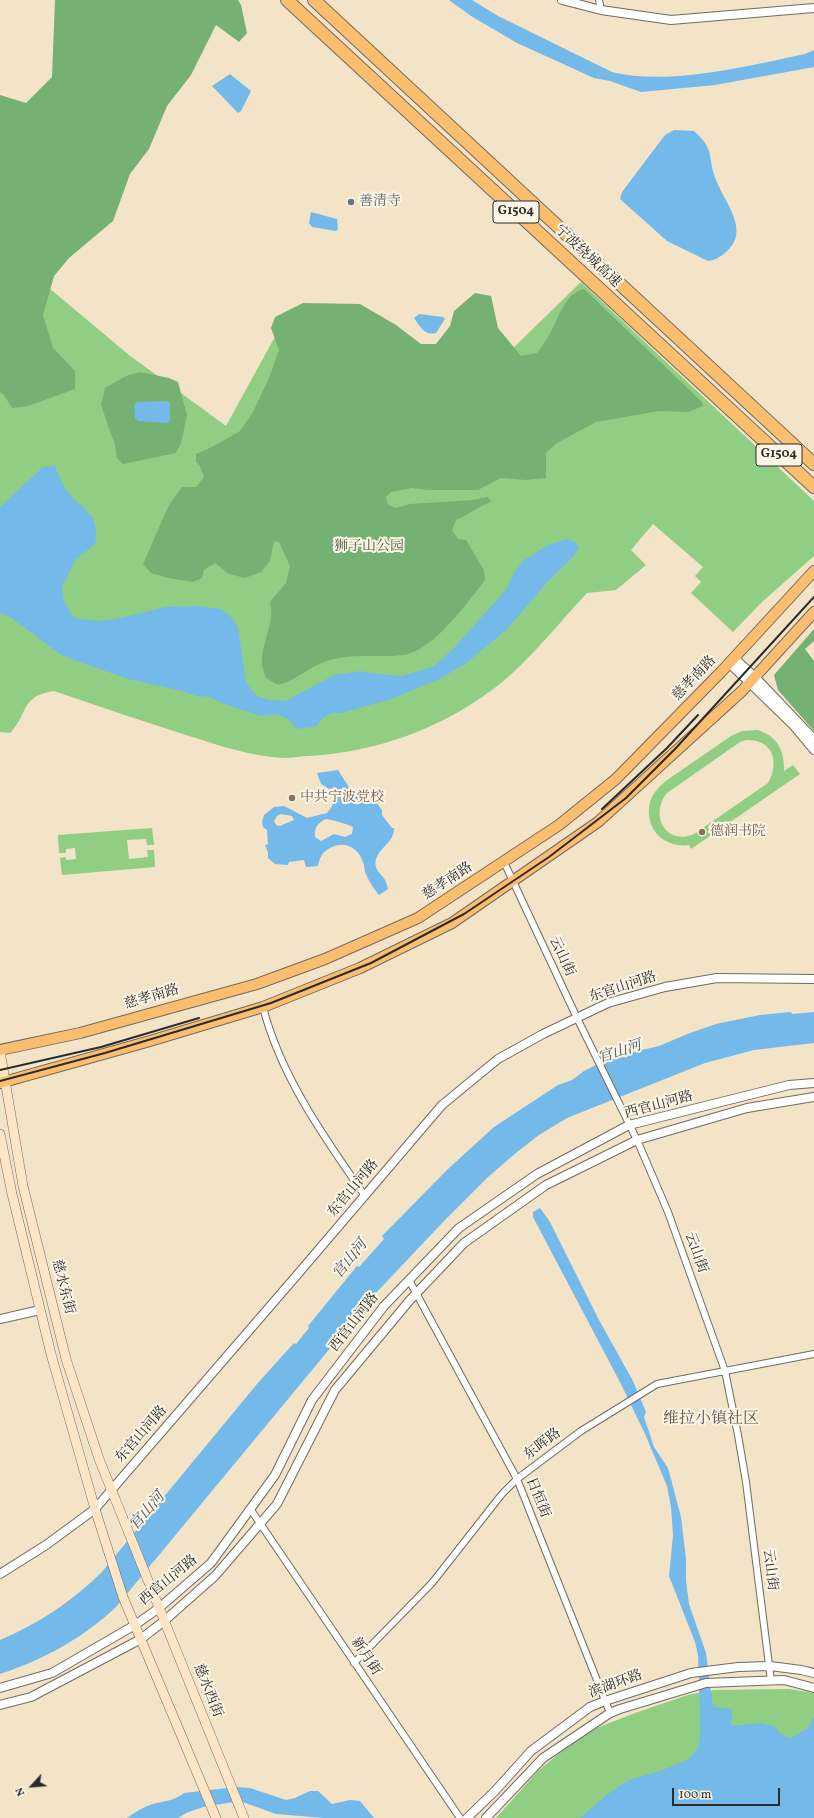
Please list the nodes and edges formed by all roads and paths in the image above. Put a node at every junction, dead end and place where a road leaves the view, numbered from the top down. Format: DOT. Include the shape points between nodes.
graph roads {
  1 [pos="287,0"];
  2 [pos="314,0"];
  3 [pos="562,0"];
  4 [pos="599,0"];
  5 [pos="814,8"];
  6 [pos="601,10"];
  7 [pos="814,464"];
  8 [pos="814,487"];
  9 [pos="814,571"];
  10 [pos="814,612"];
  11 [pos="731,660"];
  12 [pos="752,679"];
  13 [pos="814,739"];
  14 [pos="814,750"];
  15 [pos="504,862"];
  16 [pos="512,881"];
  17 [pos="814,979"];
  18 [pos="263,1007"];
  19 [pos="577,1018"];
  20 [pos="0,1050"];
  21 [pos="2,1083"];
  22 [pos="814,1083"];
  23 [pos="814,1097"];
  24 [pos="629,1125"];
  25 [pos="0,1134"];
  26 [pos="638,1140"];
  27 [pos="365,1196"];
  28 [pos="409,1280"];
  29 [pos="416,1294"];
  30 [pos="40,1310"];
  31 [pos="0,1320"];
  32 [pos="814,1354"];
  33 [pos="725,1371"];
  34 [pos="517,1479"];
  35 [pos="112,1490"];
  36 [pos="95,1509"];
  37 [pos="251,1510"];
  38 [pos="260,1524"];
  39 [pos="0,1574"];
  40 [pos="145,1574"];
  41 [pos="159,1608"];
  42 [pos="164,1621"];
  43 [pos="135,1624"];
  44 [pos="141,1639"];
  45 [pos="354,1663"];
  46 [pos="770,1666"];
  47 [pos="814,1673"];
  48 [pos="771,1681"];
  49 [pos="0,1688"];
  50 [pos="814,1688"];
  51 [pos="605,1701"];
  52 [pos="0,1705"];
  53 [pos="610,1713"];
  54 [pos="216,1818"];
  55 [pos="244,1818"];
  56 [pos="460,1818"];
  57 [pos="467,1818"];
  58 [pos="486,1818"];
  1 -- 8 [label="highway, 宁波绕城高速 / G1504"];
  2 -- 7 [label="highway, 宁波绕城高速 / G1504"];
  3 -- 6 [label="street"];
  4 -- 6 [label="street"];
  5 -- 6 [label="street" via="671,20"];
  9 -- 11 [label="main road, 慈孝南路"];
  10 -- 12 [label="main road"];
  11 -- 12 [label="street"];
  11 -- 15 [label="main road, 慈孝南路" via="616,779 559,824"];
  12 -- 13 [label="street"];
  12 -- 14 [label="street"];
  12 -- 16 [label="main road" via="598,822"];
  15 -- 16 [label="street, 云山街"];
  15 -- 20 [label="main road, 慈孝南路" via="418,918 257,984 87,1031"];
  16 -- 18 [label="main road" via="452,923 360,968"];
  16 -- 19 [label="street, 云山街"];
  17 -- 19 [label="street, 东官山河路" via="717,978 665,987 608,1003"];
  18 -- 21 [label="main road"];
  18 -- 27 [label="street" via="268,1029 283,1063 313,1117"];
  19 -- 24 [label="street, 云山街"];
  19 -- 27 [label="street, 东官山河路" via="498,1059 442,1105"];
  20 -- 21 [label="main road, 慈水东街"];
  21 -- 35 [label="main road, 慈水东街" via="23,1186 66,1359"];
  22 -- 24 [label="street, 西官山河路" via="789,1085"];
  23 -- 26 [label="street, 西官山河路" via="747,1108"];
  24 -- 26 [label="street, 云山街"];
  24 -- 28 [label="street, 西官山河路" via="537,1174 459,1228"];
  25 -- 30 [label="main road, 慈水东街"];
  26 -- 29 [label="street, 西官山河路" via="546,1185 499,1217 464,1243"];
  26 -- 33 [label="street, 云山街" via="668,1212"];
  27 -- 35 [label="street, 东官山河路"];
  28 -- 29 [label="street, 日恒街"];
  28 -- 37 [label="street, 西官山河路" via="384,1306 312,1400 275,1476"];
  29 -- 34 [label="street, 日恒街"];
  29 -- 38 [label="street, 西官山河路" via="335,1390 277,1504"];
  30 -- 31 [label="street"];
  30 -- 36 [label="main road, 慈水东街"];
  32 -- 33 [label="street, 东晖路"];
  33 -- 34 [label="street, 东晖路" via="657,1384 581,1432"];
  33 -- 46 [label="street, 云山街" via="746,1482"];
  34 -- 45 [label="street, 东晖路" via="502,1494 432,1583"];
  34 -- 51 [label="street, 日恒街"];
  35 -- 36 [label="street, 东官山河路"];
  35 -- 40 [label="main road, 慈水东街"];
  36 -- 39 [label="street, 东官山河路" via="46,1545"];
  36 -- 43 [label="main road, 慈水东街" via="123,1598"];
  37 -- 38 [label="street, 新月街"];
  37 -- 41 [label="street, 西官山河路" via="211,1563"];
  38 -- 42 [label="street, 西官山河路" via="215,1576"];
  38 -- 45 [label="street, 新月街"];
  40 -- 41 [label="main road, 慈水西街"];
  41 -- 42 [label="main road, 慈水西街"];
  41 -- 43 [label="street, 西官山河路"];
  42 -- 44 [label="street, 西官山河路"];
  42 -- 55 [label="main road, 慈水西街"];
  43 -- 44 [label="main road"];
  43 -- 49 [label="street, 西官山河路" via="52,1673"];
  44 -- 52 [label="street, 西官山河路" via="30,1697"];
  44 -- 54 [label="main road"];
  45 -- 56 [label="street, 新月街"];
  46 -- 47 [label="street, 滨湖环路"];
  46 -- 48 [label="street, 云山街"];
  46 -- 51 [label="street, 滨湖环路" via="691,1673"];
  48 -- 50 [label="street, 滨湖环路" via="784,1680"];
  48 -- 53 [label="street, 滨湖环路" via="706,1683"];
  51 -- 53 [label="street, 日恒街"];
  51 -- 57 [label="street, 滨湖环路" via="590,1707 531,1751 495,1792"];
  53 -- 58 [label="street, 滨湖环路" via="543,1758"];
}
